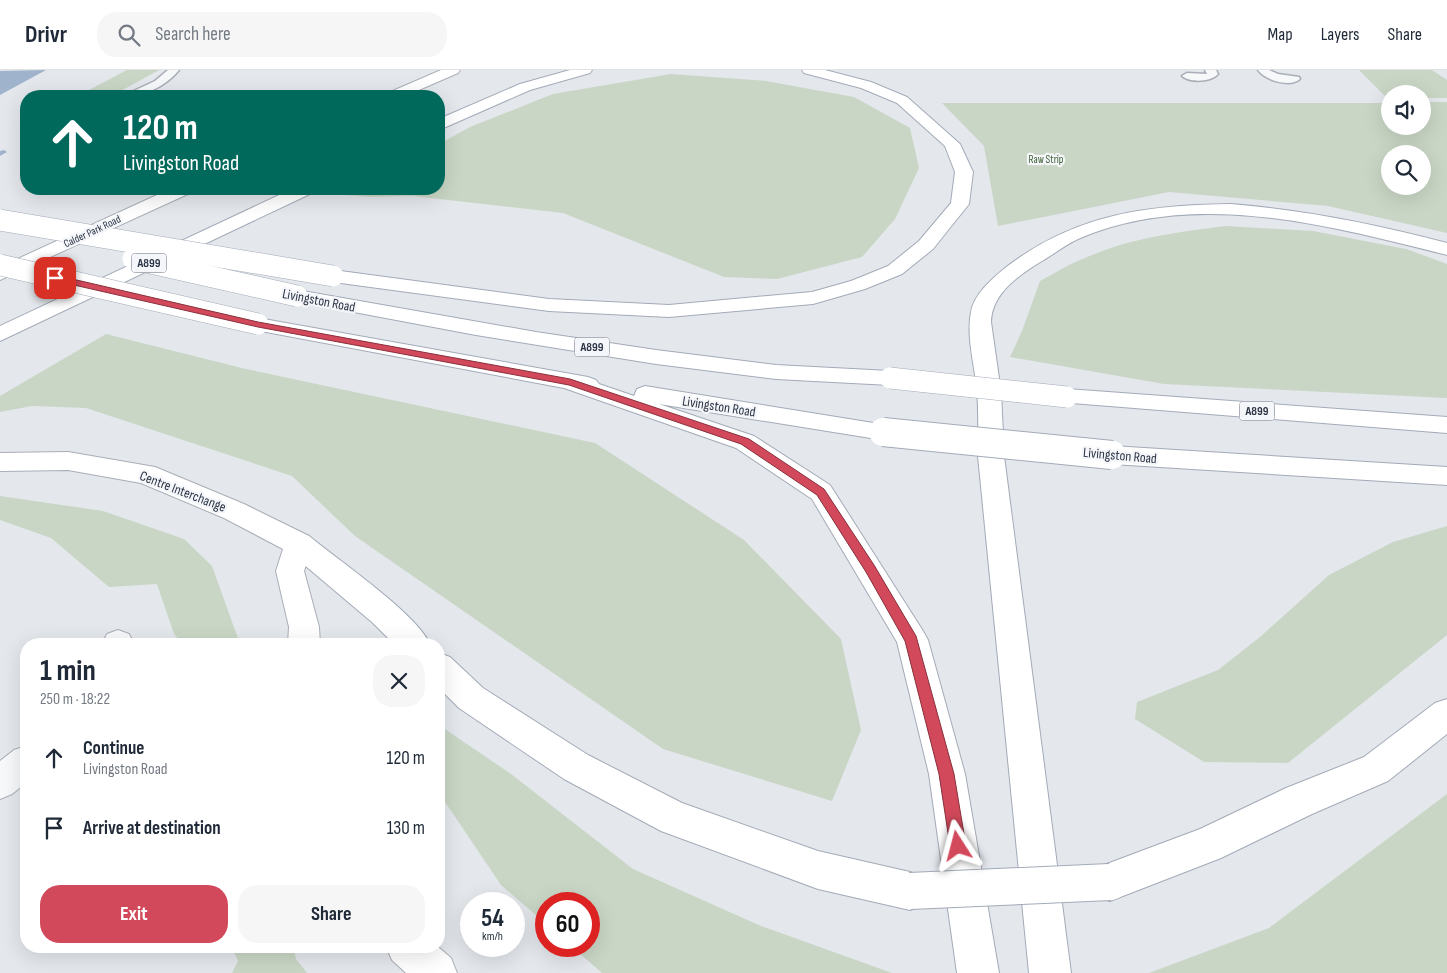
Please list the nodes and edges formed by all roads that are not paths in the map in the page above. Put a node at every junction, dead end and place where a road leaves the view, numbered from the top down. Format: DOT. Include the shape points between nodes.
graph roads {
  1 [pos="174,70"];
  2 [pos="453,70"];
  3 [pos="585,70"];
  4 [pos="810,70"];
  5 [pos="1210,70"];
  6 [pos="1263,70"];
  7 [pos="1187,76"];
  8 [pos="1295,79"];
  9 [pos="142,90"];
  10 [pos="407,90"];
  11 [pos="445,122"];
  12 [pos="171,195"];
  13 [pos="293,195"];
  14 [pos="0,220"];
  15 [pos="0,230"];
  16 [pos="1447,249"];
  17 [pos="0,265"];
  18 [pos="0,274"];
  19 [pos="0,334"];
  20 [pos="570,382"];
  21 [pos="1447,425"];
  22 [pos="0,462"];
  23 [pos="1447,476"];
  24 [pos="299,544"];
  25 [pos="304,638"];
  26 [pos="409,638"];
  27 [pos="445,673"];
  28 [pos="1447,714"];
  29 [pos="20,767"];
  30 [pos="0,782"];
  31 [pos="414,953"];
  32 [pos="436,973"];
  33 [pos="978,973"];
  34 [pos="1050,973"];
  1 -- 9 [label="lane" via="159,83"];
  2 -- 10 [label="main road"];
  3 -- 11 [label="main road" via="525,87"];
  4 -- 14 [label="main road, bridge" via="866,85 902,100 952,144 964,172 960,204 926,245 895,270 813,298 669,311 549,305 333,276"];
  5 -- 7 [label="lane" via="1213,74 1209,78"];
  6 -- 8 [label="lane" via="1276,78"];
  12 -- 18 [label="main road, Calder Park Road"];
  13 -- 19 [label="main road"];
  15 -- 21 [label="main road, Livingston Road / A899, bridge" via="297,296 648,355 777,372 890,378 1067,398"];
  16 -- 34 [label="main road" via="1319,218 1202,208 1154,213 1107,222 1035,255 1003,280 982,306 991,456"];
  17 -- 20 [label="main road, Livingston Road, bridge" via="258,324"];
  20 -- 23 [label="main road, Livingston Road, bridge" via="883,432 1112,455"];
  20 -- 33 [label="main road" via="745,442 820,492 912,640 947,774"];
  22 -- 24 [label="main road, Centre Interchange" via="68,461 146,474 234,511"];
  24 -- 25 [label="main road" via="290,571"];
  24 -- 26 [label="main road, Centre Interchange"];
  27 -- 28 [label="main road, bridge" via="471,698 576,767 674,818 818,870 910,891 1110,882 1208,845 1299,801 1376,769"];
  29 -- 30 [label="street"];
  31 -- 32 [label="main road"];
}
